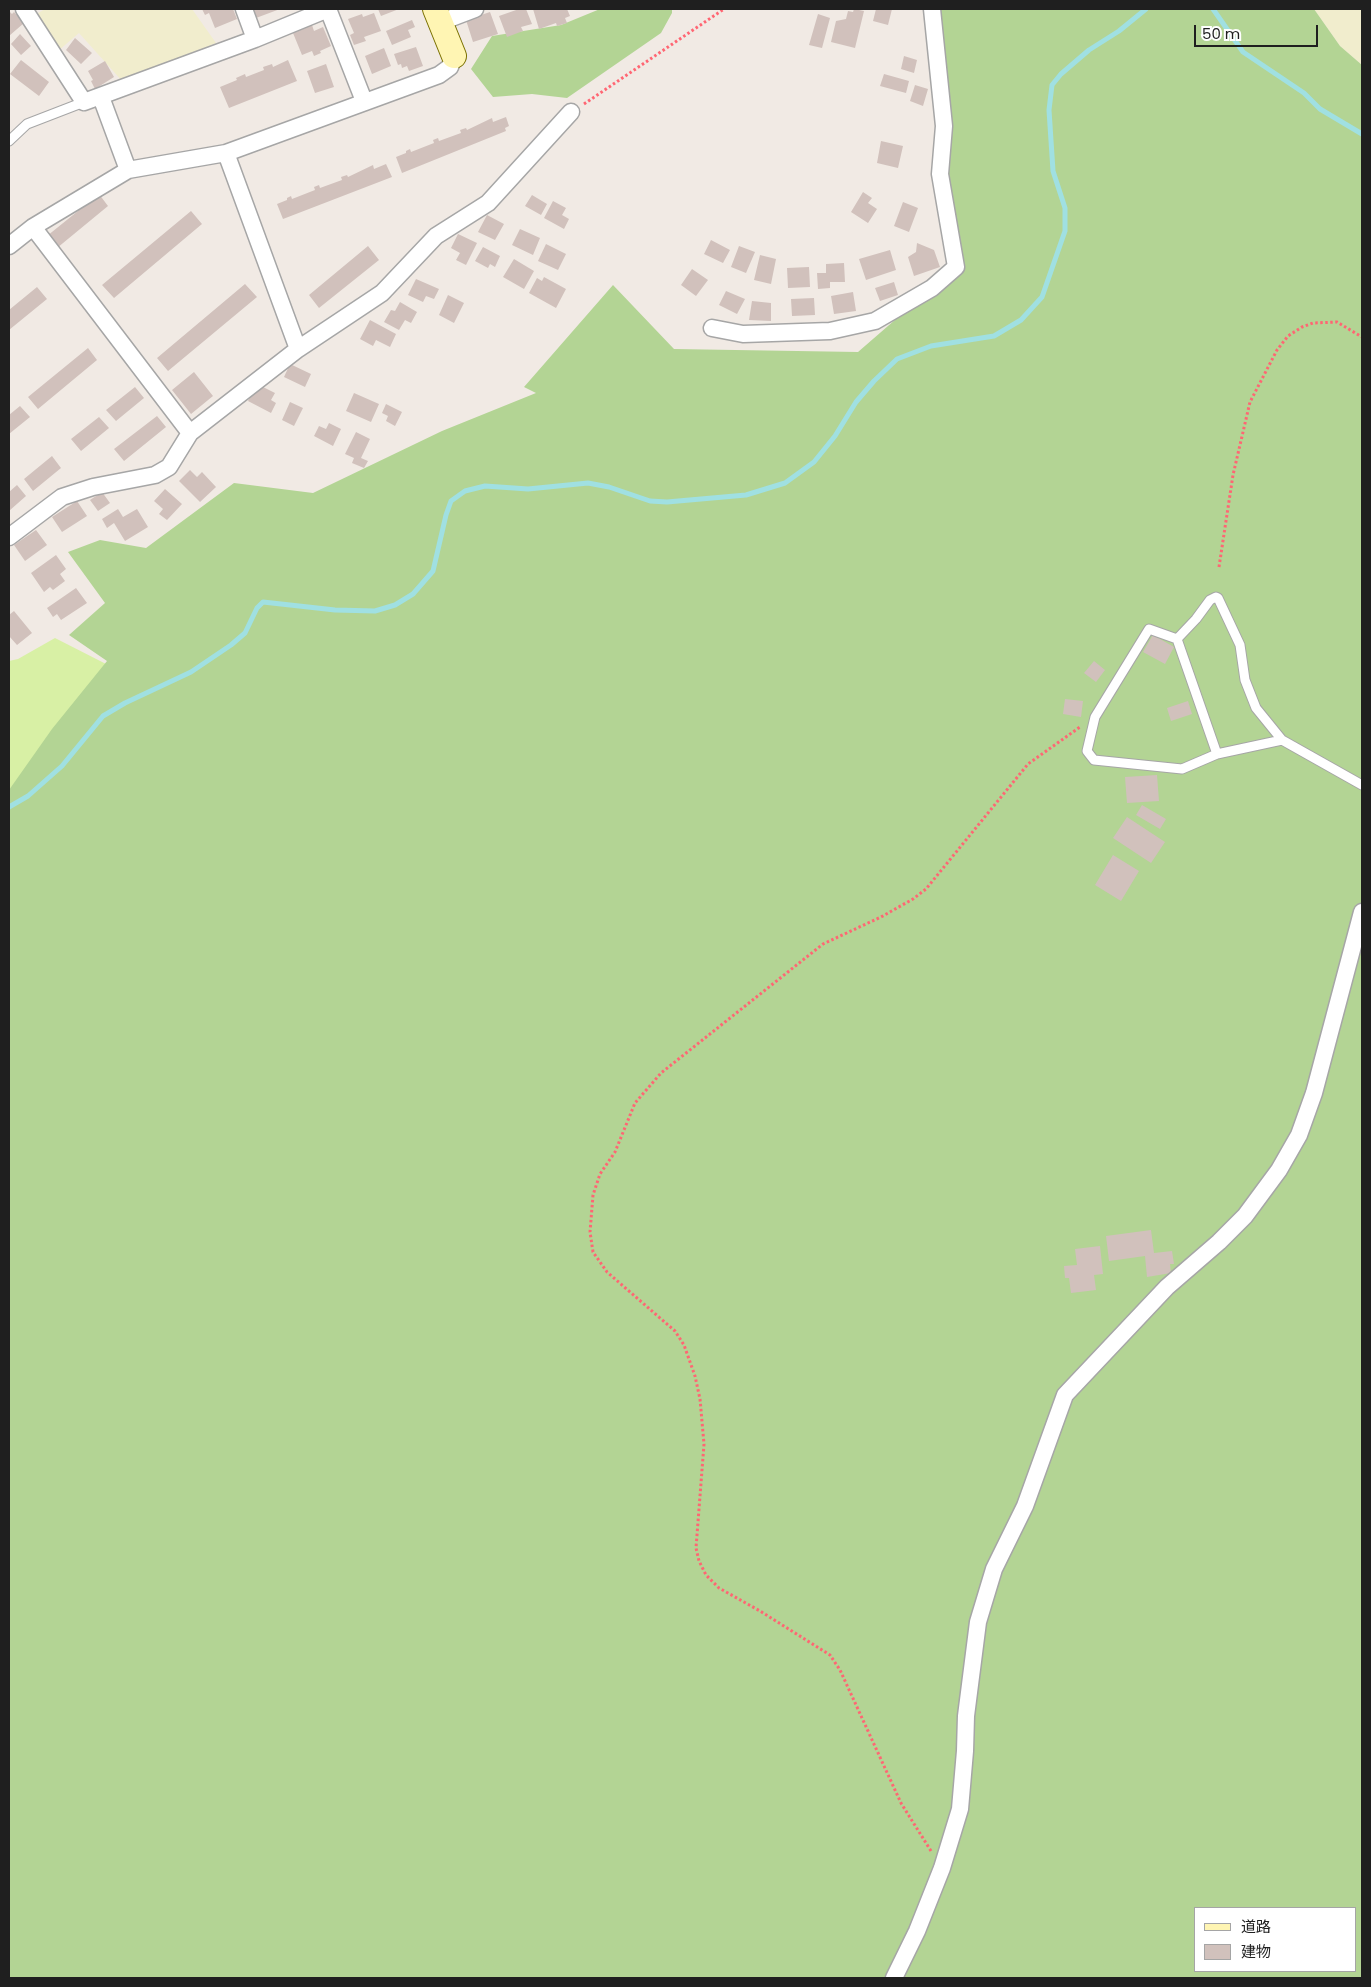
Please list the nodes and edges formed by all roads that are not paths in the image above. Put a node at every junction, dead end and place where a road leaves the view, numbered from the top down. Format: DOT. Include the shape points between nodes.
graph roads {
  1 [pos="24,9"];
  2 [pos="244,9"];
  3 [pos="328,9"];
  4 [pos="475,9"];
  5 [pos="932,9"];
  6 [pos="438,15"];
  7 [pos="255,39"];
  8 [pos="454,56"];
  9 [pos="102,96"];
  10 [pos="84,102"];
  11 [pos="364,102"];
  12 [pos="571,112"];
  13 [pos="9,142"];
  14 [pos="226,153"];
  15 [pos="128,170"];
  16 [pos="33,227"];
  17 [pos="9,246"];
  18 [pos="712,328"];
  19 [pos="298,349"];
  20 [pos="190,433"];
  21 [pos="9,537"];
  22 [pos="1177,639"];
  23 [pos="1282,740"];
  24 [pos="1218,754"];
  25 [pos="1362,785"];
  26 [pos="1362,912"];
  27 [pos="894,1978"];
  1 -- 10 [label="street"];
  2 -- 7 [label="street"];
  3 -- 7 [label="street"];
  3 -- 11 [label="street"];
  4 -- 6 [label="street"];
  5 -- 18 [label="street" via="944,126 940,174 956,267 932,288 875,320 830,331 743,334"];
  6 -- 8 [label="street"];
  7 -- 9 [label="street"];
  8 -- 11 [label="street" via="450,67 439,75"];
  9 -- 10 [label="street"];
  9 -- 15 [label="street"];
  10 -- 13 [label="lane" via="27,124"];
  11 -- 14 [label="street"];
  12 -- 19 [label="street" via="488,203 436,236 382,293"];
  14 -- 15 [label="street"];
  14 -- 19 [label="street"];
  15 -- 16 [label="street"];
  16 -- 17 [label="street"];
  16 -- 20 [label="street"];
  19 -- 20 [label="street"];
  20 -- 21 [label="street" via="169,467 155,475 62,496"];
  22 -- 23 [label="lane" via="1210,600 1218,598 1240,645 1245,680 1256,708"];
  22 -- 24 [label="lane"];
  22 -- 24 [label="lane" via="1149,629 1095,717 1087,751 1094,760 1182,769"];
  23 -- 24 [label="lane"];
  23 -- 25 [label="lane"];
  26 -- 27 [label="street" via="1330,1037 1300,1136 1245,1216 1167,1287 1064,1395 1025,1506 994,1569 978,1622 966,1716 960,1809 918,1931"];
}
